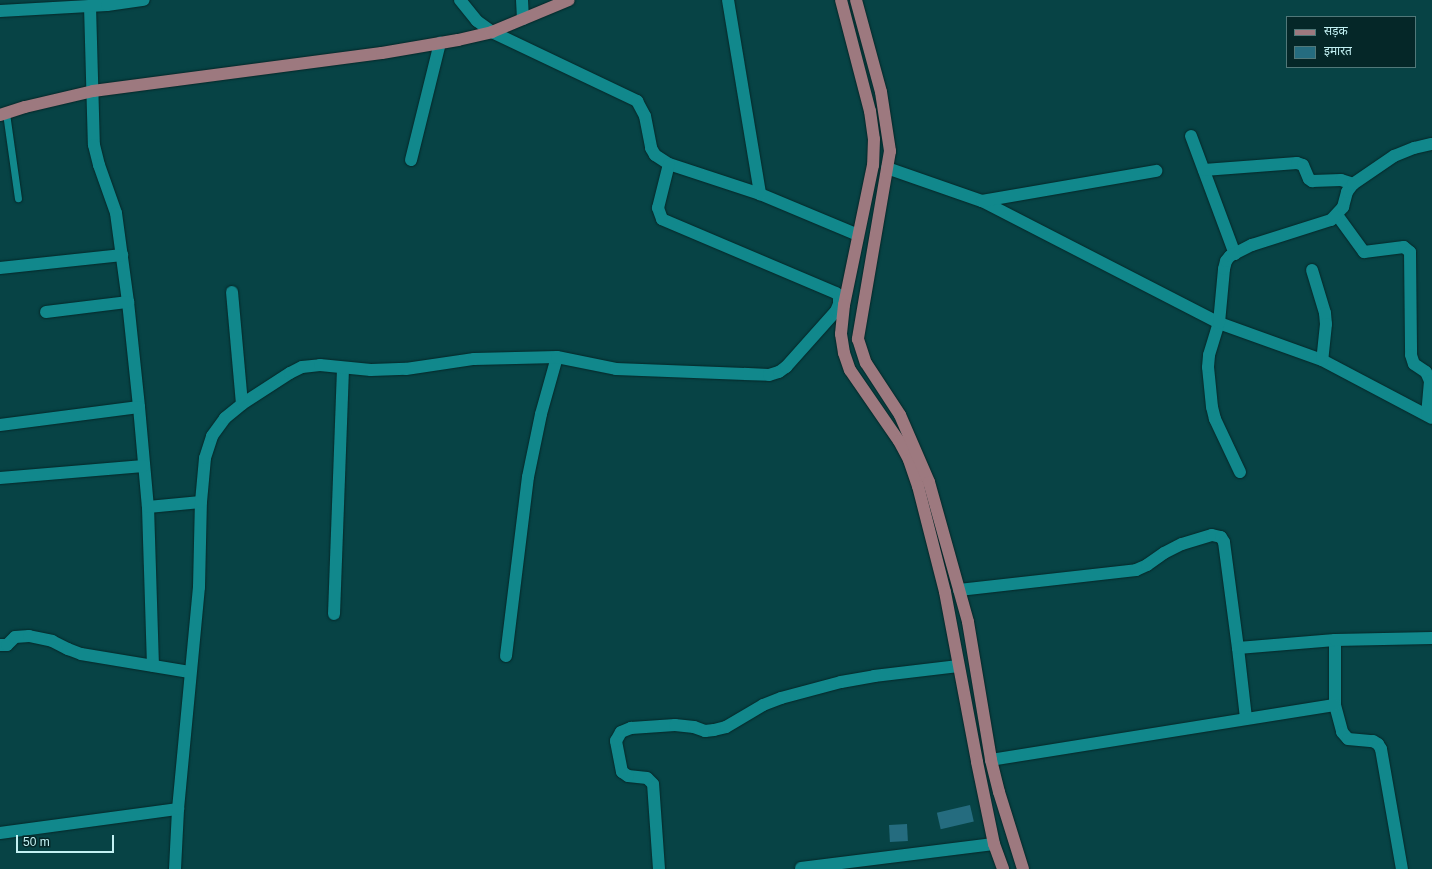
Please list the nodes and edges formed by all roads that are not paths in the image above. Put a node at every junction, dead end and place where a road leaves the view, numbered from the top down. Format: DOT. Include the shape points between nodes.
graph roads {
  1 [pos="144,0"];
  2 [pos="460,0"];
  3 [pos="522,0"];
  4 [pos="569,0"];
  5 [pos="728,0"];
  6 [pos="841,0"];
  7 [pos="856,0"];
  8 [pos="93,4"];
  9 [pos="14,5"];
  10 [pos="0,11"];
  11 [pos="523,19"];
  12 [pos="492,32"];
  13 [pos="440,43"];
  14 [pos="93,91"];
  15 [pos="3,114"];
  16 [pos="1191,136"];
  17 [pos="1432,144"];
  18 [pos="411,160"];
  19 [pos="669,164"];
  20 [pos="887,168"];
  21 [pos="1204,170"];
  22 [pos="1156,171"];
  23 [pos="1353,184"];
  24 [pos="760,194"];
  25 [pos="18,198"];
  26 [pos="982,201"];
  27 [pos="1337,215"];
  28 [pos="858,235"];
  29 [pos="1235,254"];
  30 [pos="122,255"];
  31 [pos="0,268"];
  32 [pos="1312,270"];
  33 [pos="232,292"];
  34 [pos="128,302"];
  35 [pos="46,312"];
  36 [pos="1219,323"];
  37 [pos="557,357"];
  38 [pos="1322,360"];
  39 [pos="343,368"];
  40 [pos="242,404"];
  41 [pos="139,407"];
  42 [pos="1430,416"];
  43 [pos="0,425"];
  44 [pos="144,466"];
  45 [pos="1240,472"];
  46 [pos="0,478"];
  47 [pos="201,502"];
  48 [pos="148,507"];
  49 [pos="959,590"];
  50 [pos="334,614"];
  51 [pos="1432,638"];
  52 [pos="1335,640"];
  53 [pos="0,645"];
  54 [pos="1238,648"];
  55 [pos="506,656"];
  56 [pos="153,666"];
  57 [pos="958,666"];
  58 [pos="190,672"];
  59 [pos="1335,705"];
  60 [pos="1246,718"];
  61 [pos="991,760"];
  62 [pos="178,809"];
  63 [pos="0,833"];
  64 [pos="994,844"];
  65 [pos="801,868"];
  66 [pos="175,869"];
  67 [pos="659,869"];
  68 [pos="1003,869"];
  69 [pos="1023,869"];
  70 [pos="1402,869"];
  1 -- 8 [label="street"];
  2 -- 12 [label="street" via="477,21"];
  3 -- 11 [label="street"];
  4 -- 11 [label="main road"];
  5 -- 24 [label="street"];
  6 -- 28 [label="main road" via="870,111 874,139 873,165"];
  7 -- 20 [label="main road" via="881,92 890,151"];
  8 -- 9 [label="street"];
  8 -- 14 [label="street"];
  9 -- 10 [label="street"];
  11 -- 12 [label="main road"];
  12 -- 13 [label="main road"];
  12 -- 19 [label="street" via="637,101 645,116 651,148 655,155"];
  13 -- 14 [label="main road"];
  13 -- 18 [label="street"];
  14 -- 15 [label="main road"];
  14 -- 30 [label="street" via="94,145 116,213"];
  15 -- 25 [label="lane"];
  16 -- 21 [label="street"];
  17 -- 23 [label="street" via="1394,156"];
  19 -- 24 [label="street"];
  19 -- 37 [label="street" via="658,208 662,219 836,293 839,296 839,304 836,311 786,367 769,375 616,369"];
  20 -- 26 [label="street"];
  20 -- 49 [label="main road" via="858,340 866,363 900,415 929,482"];
  21 -- 23 [label="street" via="1297,163 1303,165 1312,181 1341,180"];
  21 -- 29 [label="street"];
  22 -- 26 [label="street"];
  23 -- 27 [label="street"];
  24 -- 28 [label="street"];
  26 -- 36 [label="street"];
  27 -- 29 [label="street" via="1331,220 1252,245"];
  27 -- 42 [label="street" via="1364,252 1404,247 1410,252 1411,355 1414,364 1426,372 1430,381"];
  28 -- 57 [label="main road" via="844,305 841,334 844,353 850,370 900,442 909,460 946,592"];
  29 -- 36 [label="street" via="1226,261 1224,269"];
  30 -- 31 [label="street"];
  30 -- 34 [label="street"];
  32 -- 38 [label="street" via="1325,313"];
  33 -- 40 [label="street"];
  34 -- 35 [label="street"];
  34 -- 41 [label="street"];
  36 -- 38 [label="street"];
  36 -- 45 [label="street" via="1209,355 1212,407 1219,429"];
  37 -- 39 [label="street" via="474,359 406,369"];
  37 -- 55 [label="street" via="541,414 528,477"];
  38 -- 42 [label="street"];
  39 -- 40 [label="street" via="320,365 302,367"];
  39 -- 50 [label="street"];
  40 -- 47 [label="street" via="225,418 212,436 208,446"];
  41 -- 43 [label="street"];
  41 -- 44 [label="street"];
  44 -- 46 [label="street"];
  44 -- 48 [label="street"];
  47 -- 48 [label="street"];
  47 -- 58 [label="street" via="199,587"];
  48 -- 56 [label="street"];
  49 -- 54 [label="street" via="1136,570 1182,544 1217,535 1224,542"];
  49 -- 61 [label="main road" via="968,622"];
  51 -- 52 [label="street"];
  52 -- 54 [label="street"];
  52 -- 59 [label="street"];
  53 -- 56 [label="street" via="7,645 15,638 29,636 52,641 81,654"];
  54 -- 60 [label="street"];
  56 -- 58 [label="street"];
  57 -- 64 [label="main road"];
  57 -- 67 [label="street" via="874,676 834,684 769,703 726,727 714,730 705,731 675,724 632,728 621,732 616,741 622,772 628,776 648,778 653,784"];
  58 -- 62 [label="street"];
  59 -- 60 [label="street"];
  59 -- 70 [label="street" via="1344,737 1373,741 1381,749"];
  60 -- 61 [label="street"];
  61 -- 69 [label="main road"];
  62 -- 63 [label="street"];
  62 -- 66 [label="street"];
  64 -- 65 [label="street"];
  64 -- 68 [label="main road"];
}
